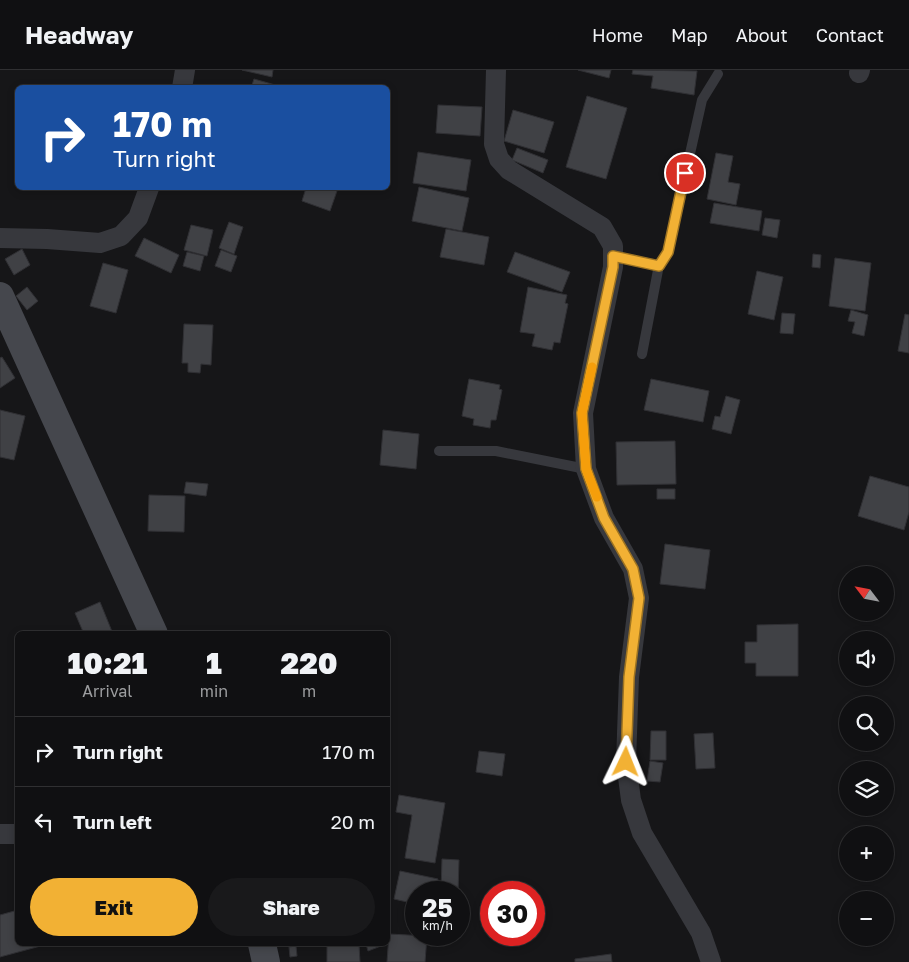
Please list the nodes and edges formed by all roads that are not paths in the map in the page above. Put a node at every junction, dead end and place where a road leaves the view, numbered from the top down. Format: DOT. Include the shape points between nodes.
graph roads {
  1 [pos="185,70"];
  2 [pos="496,70"];
  3 [pos="718,74"];
  4 [pos="182,85"];
  5 [pos="149,190"];
  6 [pos="0,238"];
  7 [pos="613,256"];
  8 [pos="659,266"];
  9 [pos="0,296"];
  10 [pos="642,354"];
  11 [pos="439,451"];
  12 [pos="586,469"];
  13 [pos="153,631"];
  14 [pos="0,834"];
  15 [pos="15,834"];
  16 [pos="262,946"];
  17 [pos="266,962"];
  18 [pos="711,962"];
  1 -- 4 [label="street"];
  2 -- 7 [label="street" via="494,144 499,159 509,170 602,227 613,246"];
  3 -- 8 [label="lane" via="702,100 668,252"];
  5 -- 6 [label="street" via="138,218 121,236 100,243"];
  7 -- 8 [label="lane"];
  7 -- 12 [label="street" via="582,413"];
  8 -- 10 [label="lane"];
  9 -- 13 [label="street"];
  11 -- 12 [label="lane" via="496,451"];
  12 -- 18 [label="street" via="604,518 633,569 639,598 629,677 626,762 631,800 642,833 701,933"];
  14 -- 15 [label="street"];
  16 -- 17 [label="street"];
}
